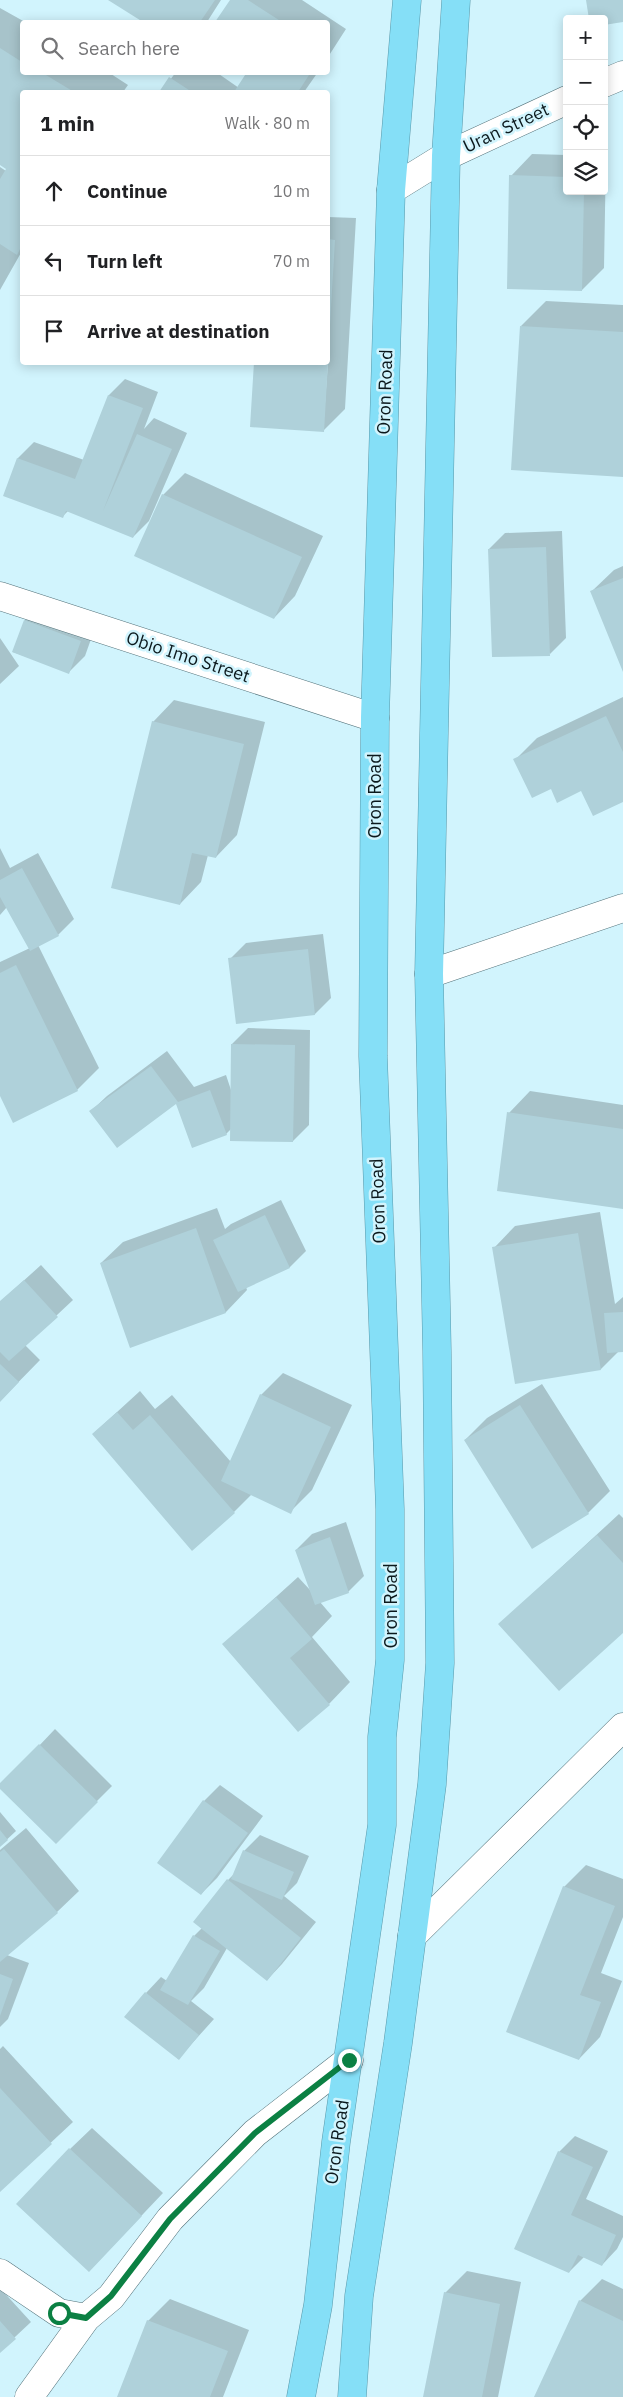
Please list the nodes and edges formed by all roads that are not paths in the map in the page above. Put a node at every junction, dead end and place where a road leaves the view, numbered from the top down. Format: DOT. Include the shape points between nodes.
graph roads {
  1 [pos="407,0"];
  2 [pos="456,0"];
  3 [pos="623,75"];
  4 [pos="608,81"];
  5 [pos="563,102"];
  6 [pos="446,156"];
  7 [pos="391,190"];
  8 [pos="0,596"];
  9 [pos="375,718"];
  10 [pos="623,908"];
  11 [pos="429,974"];
  12 [pos="623,1727"];
  13 [pos="412,1936"];
  14 [pos="349,2060"];
  15 [pos="0,2274"];
  16 [pos="86,2318"];
  17 [pos="29,2397"];
  18 [pos="302,2397"];
  19 [pos="352,2397"];
  1 -- 7 [label="highway, Oron Road"];
  2 -- 6 [label="highway"];
  3 -- 4 [label="street"];
  5 -- 6 [label="street, Uran Street"];
  6 -- 7 [label="street, Uran Street"];
  6 -- 11 [label="highway"];
  7 -- 9 [label="highway, Oron Road"];
  8 -- 9 [label="street, Obio Imo Street"];
  9 -- 14 [label="highway, Oron Road" via="372,1056 390,1509 390,1660 382,1737 382,1825"];
  10 -- 11 [label="street"];
  11 -- 13 [label="highway" via="440,1664 432,1784"];
  12 -- 13 [label="street"];
  13 -- 19 [label="highway" via="359,2296"];
  14 -- 16 [label="street" via="255,2133 170,2219 111,2296"];
  14 -- 18 [label="highway, Oron Road" via="336,2142 318,2306"];
  15 -- 16 [label="street" via="59,2313"];
  16 -- 17 [label="street"];
}
